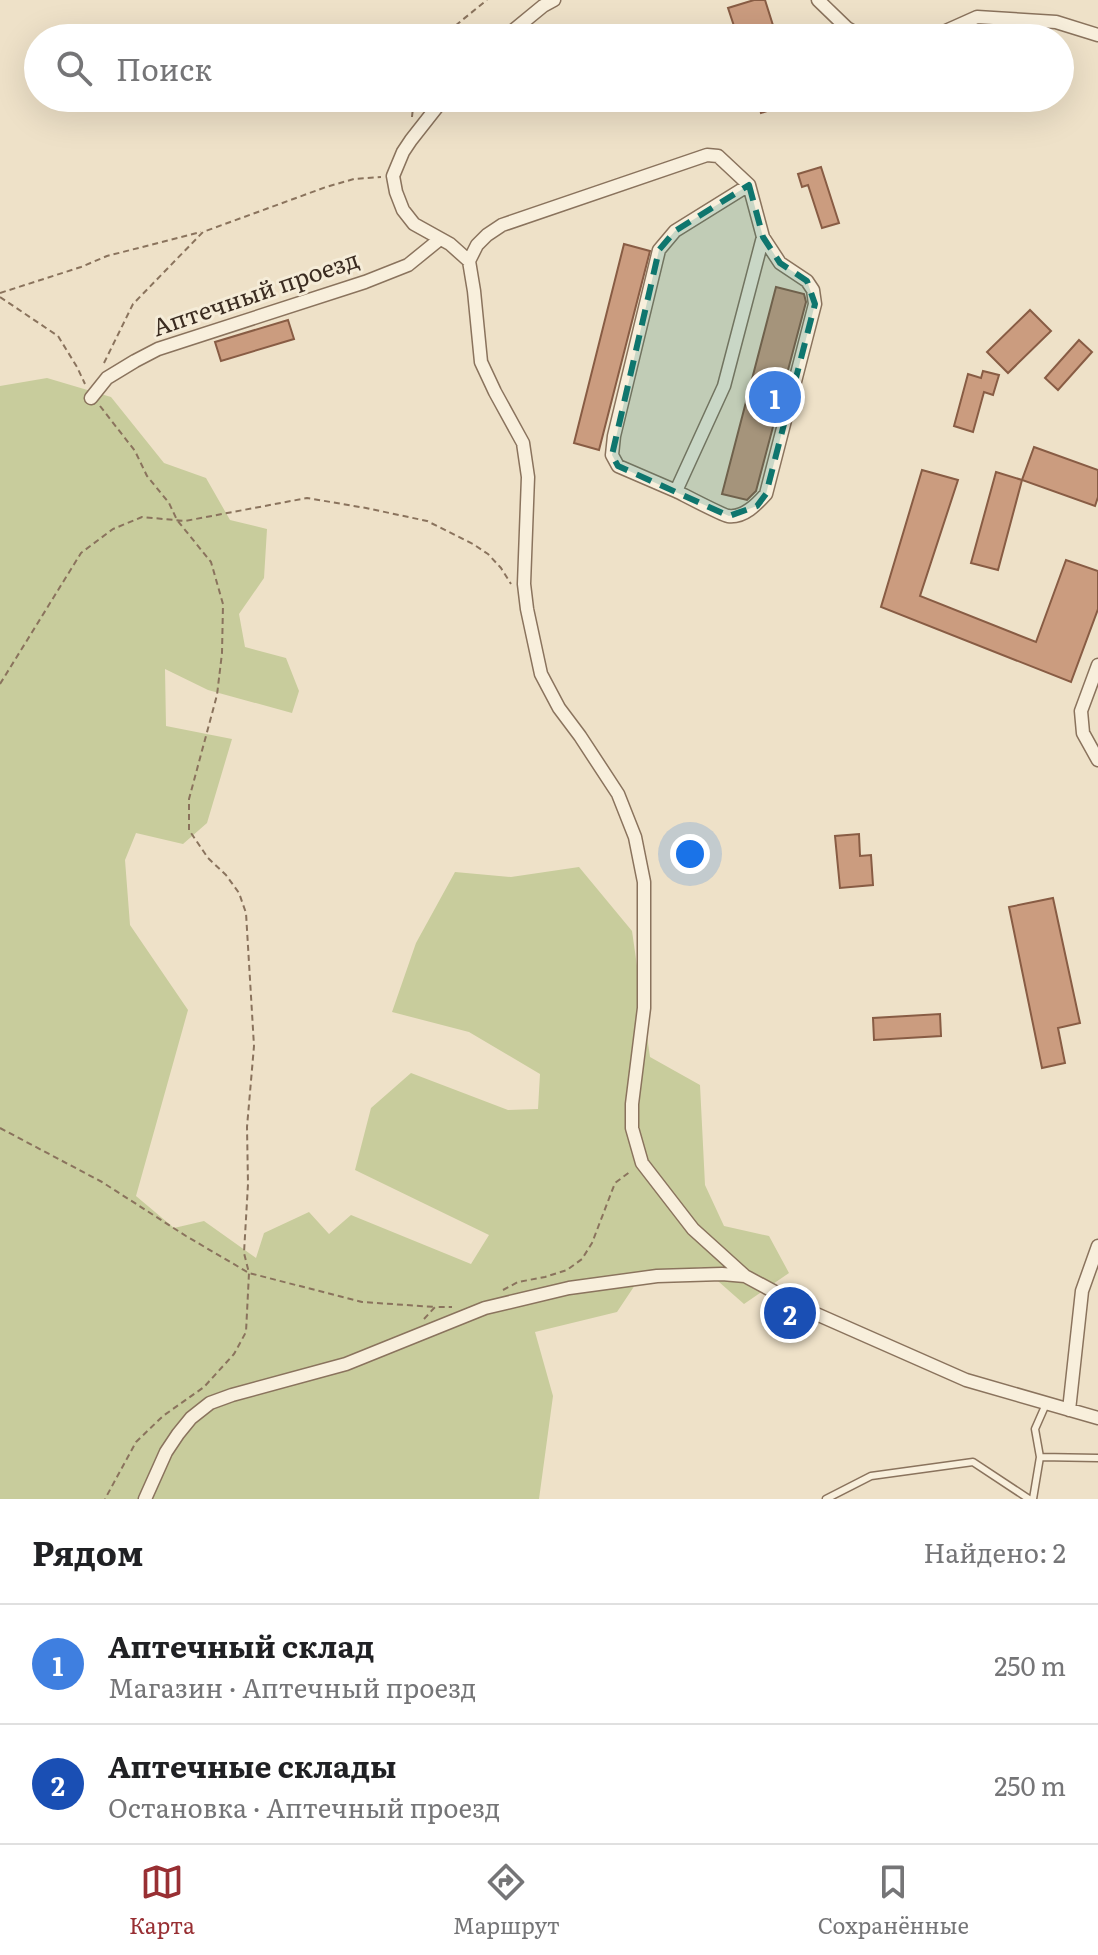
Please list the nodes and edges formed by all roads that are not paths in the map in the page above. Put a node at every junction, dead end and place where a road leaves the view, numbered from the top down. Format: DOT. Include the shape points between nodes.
graph roads {
  1 [pos="554,0"];
  2 [pos="818,0"];
  3 [pos="521,24"];
  4 [pos="842,24"];
  5 [pos="961,24"];
  6 [pos="1062,24"];
  7 [pos="1074,28"];
  8 [pos="1098,35"];
  9 [pos="433,112"];
  10 [pos="749,185"];
  11 [pos="763,237"];
  12 [pos="440,239"];
  13 [pos="469,261"];
  14 [pos="91,398"];
  15 [pos="676,491"];
  16 [pos="1098,665"];
  17 [pos="1098,760"];
  18 [pos="1098,1246"];
  19 [pos="745,1276"];
  20 [pos="1046,1404"];
  21 [pos="1069,1410"];
  22 [pos="1098,1418"];
  23 [pos="1040,1457"];
  24 [pos="1098,1458"];
  25 [pos="145,1499"];
  26 [pos="826,1499"];
  27 [pos="1031,1499"];
  1 -- 3 [label="street"];
  2 -- 4 [label="street"];
  5 -- 6 [label="street" via="977,17"];
  7 -- 8 [label="street"];
  9 -- 12 [label="street" via="403,152 393,176 403,210 414,224"];
  10 -- 11 [label="street"];
  10 -- 13 [label="street" via="718,156 707,155 502,225 477,245"];
  10 -- 15 [label="street" via="675,231 659,250 614,436 612,455 618,466"];
  11 -- 15 [label="street" via="724,386"];
  11 -- 15 [label="street" via="780,263 807,281 815,304 766,494 757,506 729,516"];
  12 -- 13 [label="street"];
  12 -- 14 [label="street, Аптечный проезд" via="408,265 365,282 158,349 107,378"];
  13 -- 19 [label="street" via="481,362 523,443 528,477 524,584 541,674 618,794 635,837 644,882 644,1008 632,1128 642,1163 693,1229"];
  16 -- 17 [label="street" via="1081,711 1083,733"];
  18 -- 21 [label="street" via="1082,1291"];
  19 -- 20 [label="street" via="814,1313 966,1380"];
  19 -- 25 [label="street" via="657,1276 555,1291 485,1308 346,1364 210,1403 178,1434"];
  20 -- 21 [label="street"];
  20 -- 23 [label="lane" via="1035,1429"];
  21 -- 22 [label="street"];
  23 -- 24 [label="lane"];
  23 -- 27 [label="lane"];
  26 -- 27 [label="lane" via="871,1476 973,1462"];
}
